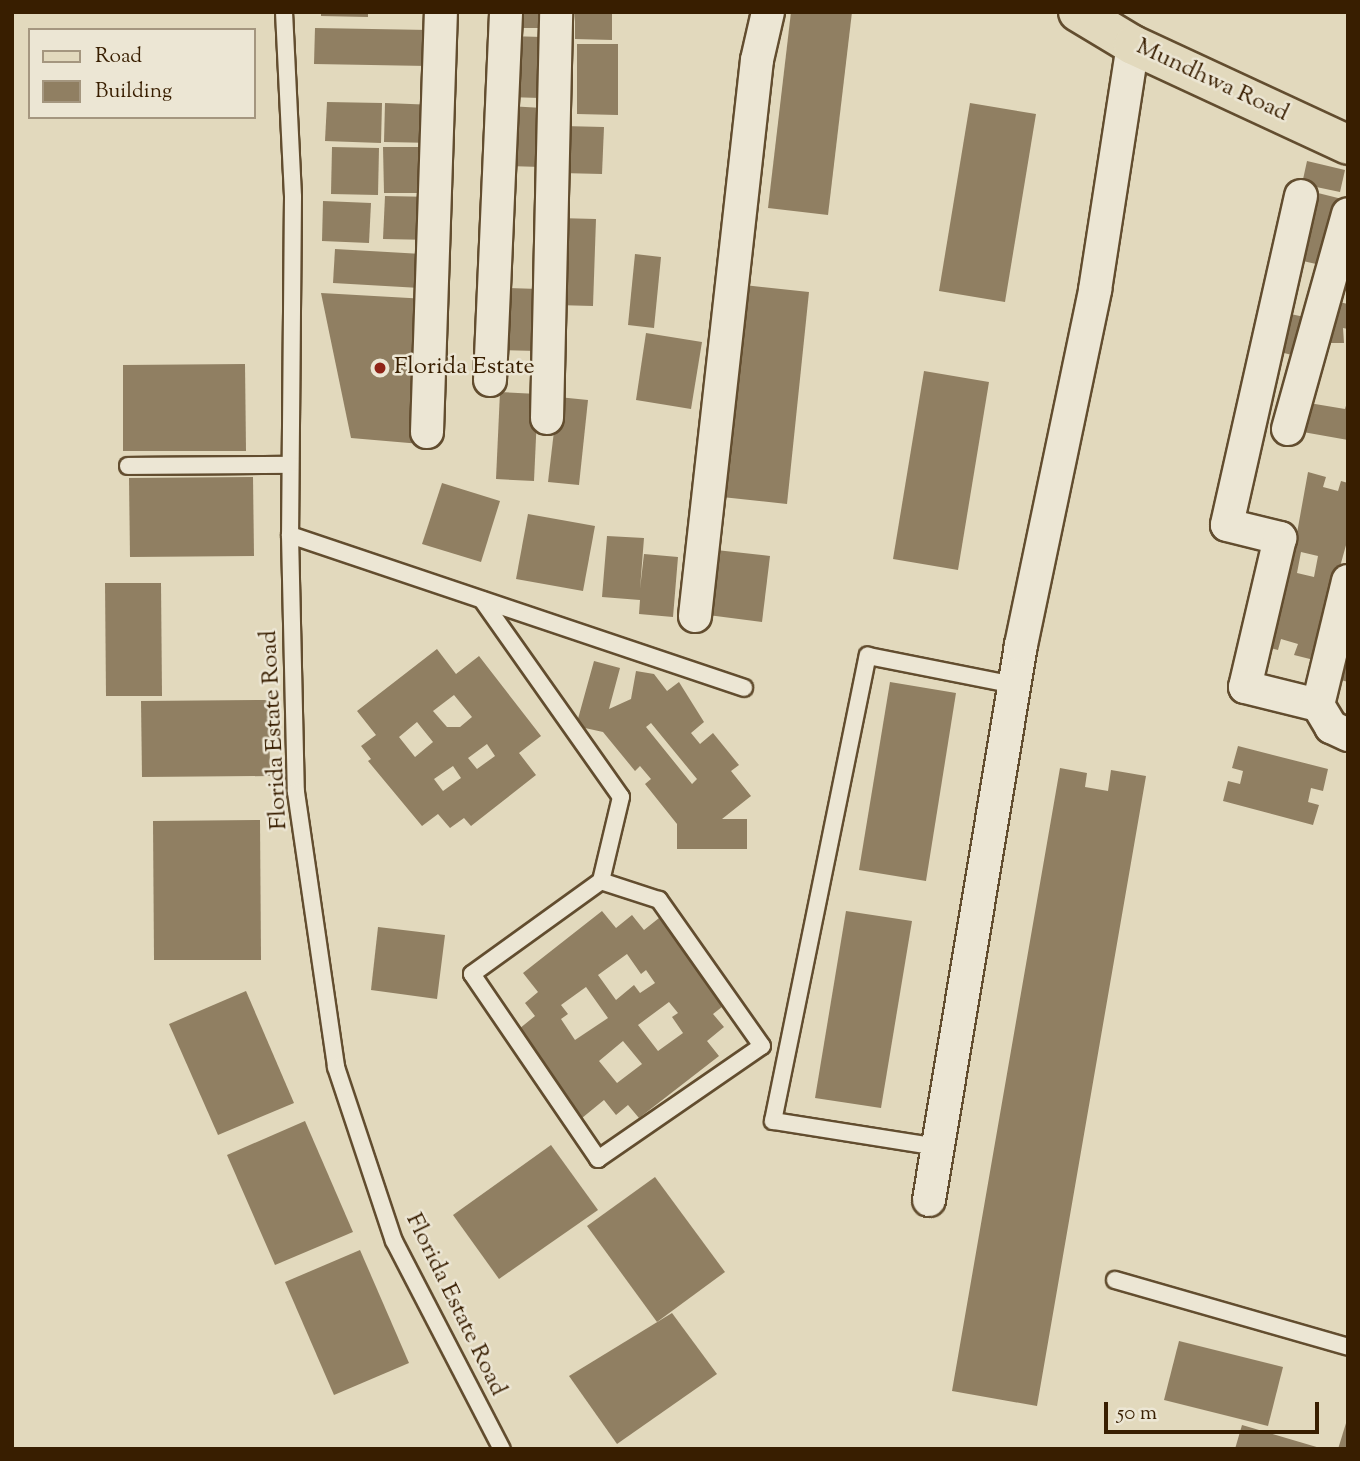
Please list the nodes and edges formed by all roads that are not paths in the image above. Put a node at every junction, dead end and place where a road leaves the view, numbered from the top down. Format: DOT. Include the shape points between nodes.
graph roads {
  1 [pos="284,12"];
  2 [pos="441,12"];
  3 [pos="506,12"];
  4 [pos="556,12"];
  5 [pos="768,12"];
  6 [pos="1078,12"];
  7 [pos="1133,45"];
  8 [pos="1348,145"];
  9 [pos="1301,195"];
  10 [pos="1348,214"];
  11 [pos="490,380"];
  12 [pos="547,418"];
  13 [pos="1288,429"];
  14 [pos="427,432"];
  15 [pos="290,465"];
  16 [pos="128,466"];
  17 [pos="289,535"];
  18 [pos="1348,581"];
  19 [pos="482,600"];
  20 [pos="695,616"];
  21 [pos="1014,685"];
  22 [pos="744,688"];
  23 [pos="1318,705"];
  24 [pos="1348,735"];
  25 [pos="601,881"];
  26 [pos="938,1147"];
  27 [pos="929,1200"];
  28 [pos="1115,1280"];
  29 [pos="1348,1347"];
  30 [pos="502,1449"];
  1 -- 15 [label="lane, Florida Estate Road" via="293,197"];
  2 -- 14 [label="street"];
  3 -- 11 [label="street"];
  4 -- 12 [label="street"];
  5 -- 20 [label="street" via="757,60"];
  6 -- 7 [label="main road, Mundhwa Road"];
  7 -- 8 [label="main road, Mundhwa Road"];
  7 -- 21 [label="street" via="1095,290"];
  9 -- 23 [label="street" via="1227,525 1280,538 1245,687"];
  10 -- 13 [label="street"];
  15 -- 16 [label="lane"];
  15 -- 17 [label="lane, Florida Estate Road"];
  17 -- 19 [label="lane"];
  17 -- 30 [label="lane, Florida Estate Road" via="296,792 336,1068 394,1241"];
  18 -- 23 [label="street"];
  19 -- 22 [label="lane"];
  19 -- 25 [label="lane" via="621,797"];
  21 -- 26 [label="street"];
  21 -- 26 [label="lane" via="867,656 773,1121"];
  23 -- 24 [label="street" via="1331,726"];
  25 -- 25 [label="lane" via="472,974 598,1159 762,1046 659,900"];
  26 -- 27 [label="street"];
  28 -- 29 [label="lane"];
}
